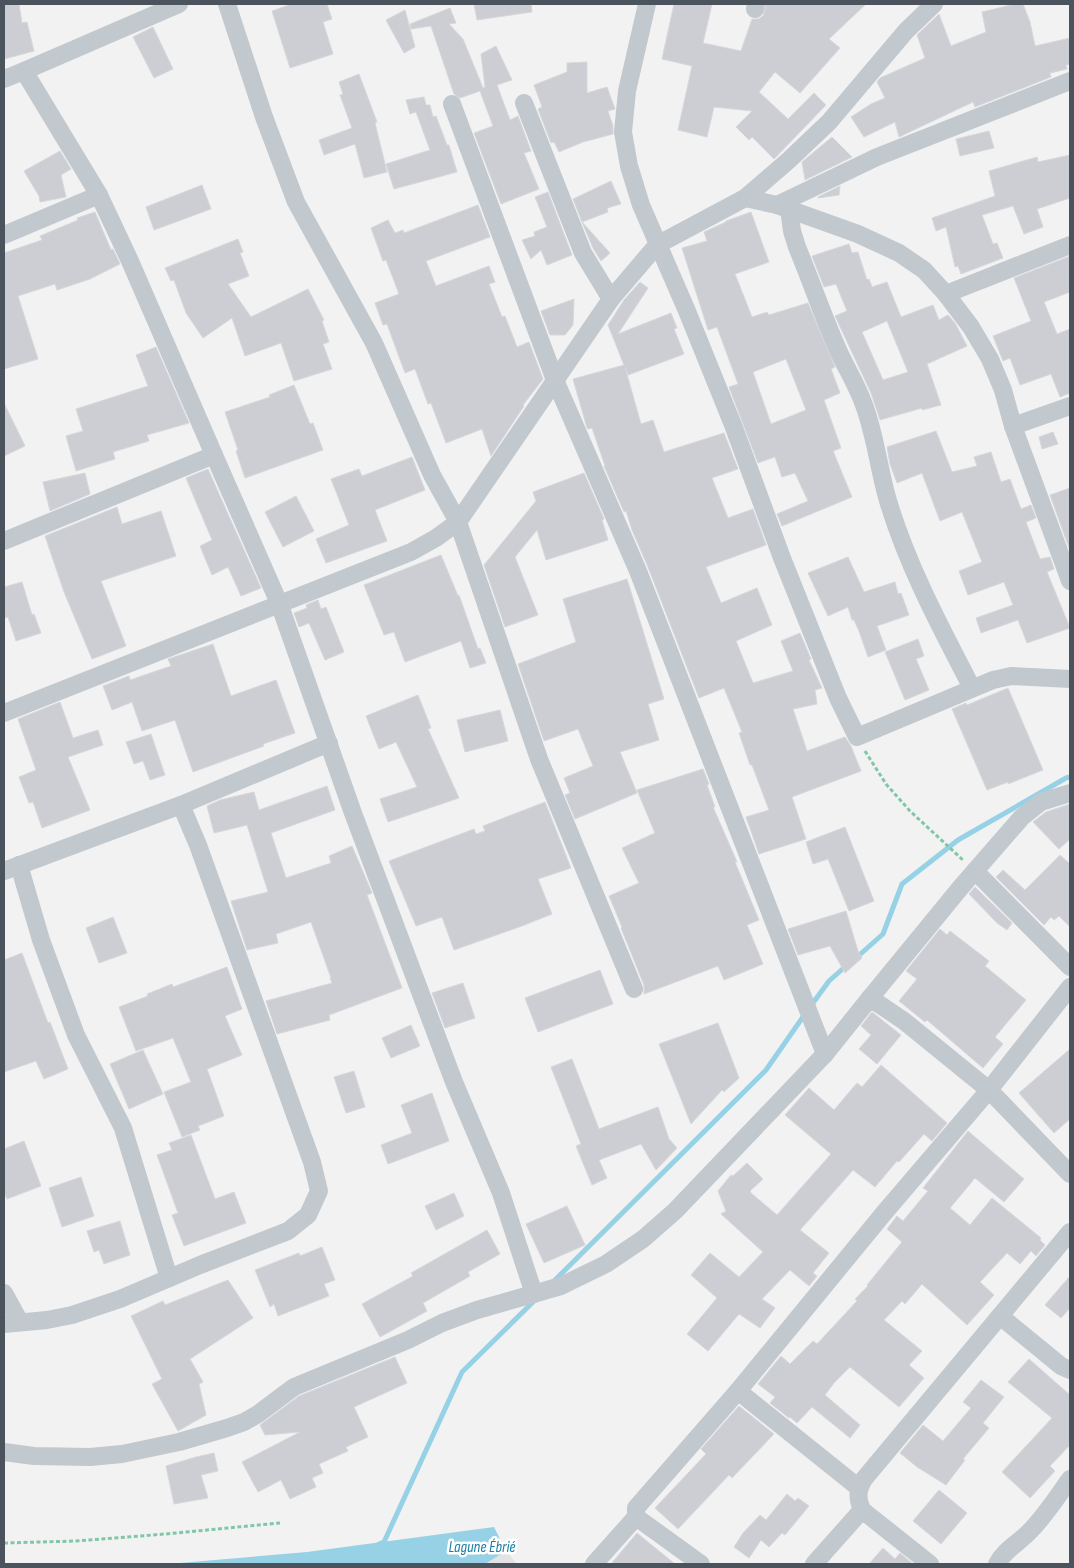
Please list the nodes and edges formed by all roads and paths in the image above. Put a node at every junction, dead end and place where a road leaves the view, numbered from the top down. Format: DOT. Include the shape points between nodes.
graph roads {
  1 [pos="179,4"];
  2 [pos="227,4"];
  3 [pos="647,4"];
  4 [pos="934,4"];
  5 [pos="24,71"];
  6 [pos="4,79"];
  7 [pos="1070,80"];
  8 [pos="524,103"];
  9 [pos="452,104"];
  10 [pos="99,195"];
  11 [pos="745,198"];
  12 [pos="783,207"];
  13 [pos="4,235"];
  14 [pos="657,245"];
  15 [pos="1070,245"];
  16 [pos="946,294"];
  17 [pos="611,299"];
  18 [pos="554,380"];
  19 [pos="1070,406"];
  20 [pos="1014,426"];
  21 [pos="214,455"];
  22 [pos="458,522"];
  23 [pos="4,541"];
  24 [pos="1069,576"];
  25 [pos="279,603"];
  26 [pos="1070,679"];
  27 [pos="972,688"];
  28 [pos="4,713"];
  29 [pos="857,738"];
  30 [pos="329,744"];
  31 [pos="1070,793"];
  32 [pos="181,805"];
  33 [pos="957,856"];
  34 [pos="11,868"];
  35 [pos="975,871"];
  36 [pos="1070,967"];
  37 [pos="1070,987"];
  38 [pos="634,989"];
  39 [pos="870,998"];
  40 [pos="824,1054"];
  41 [pos="989,1090"];
  42 [pos="1070,1174"];
  43 [pos="1070,1232"];
  44 [pos="169,1278"];
  45 [pos="4,1293"];
  46 [pos="534,1294"];
  47 [pos="1000,1316"];
  48 [pos="12,1323"];
  49 [pos="1070,1370"];
  50 [pos="738,1391"];
  51 [pos="4,1452"];
  52 [pos="1070,1479"];
  53 [pos="858,1488"];
  54 [pos="862,1510"];
  55 [pos="636,1517"];
  56 [pos="280,1523"];
  57 [pos="4,1543"];
  58 [pos="594,1564"];
  59 [pos="701,1564"];
  60 [pos="814,1564"];
  61 [pos="930,1564"];
  62 [pos="998,1564"];
  1 -- 5 [label="street"];
  2 -- 22 [label="street" via="296,202 374,344 432,475"];
  3 -- 14 [label="street" via="627,91 623,132 641,206"];
  4 -- 11 [label="street" via="906,31 829,122"];
  5 -- 6 [label="street"];
  5 -- 10 [label="street"];
  7 -- 12 [label="street" via="878,157"];
  8 -- 17 [label="street" via="583,252"];
  9 -- 18 [label="street"];
  10 -- 13 [label="street"];
  10 -- 21 [label="street"];
  11 -- 12 [label="street"];
  11 -- 14 [label="street"];
  12 -- 16 [label="street" via="858,234 899,253 924,270"];
  12 -- 27 [label="street" via="838,350 864,407 874,436 888,502 903,546"];
  14 -- 17 [label="street"];
  14 -- 29 [label="street" via="687,311 782,558"];
  15 -- 16 [label="street"];
  16 -- 20 [label="street" via="990,359"];
  17 -- 18 [label="street"];
  18 -- 22 [label="street"];
  18 -- 40 [label="street" via="638,571"];
  19 -- 20 [label="street"];
  20 -- 24 [label="street"];
  21 -- 23 [label="street"];
  21 -- 25 [label="street"];
  22 -- 25 [label="street" via="411,552"];
  22 -- 38 [label="street" via="539,759"];
  25 -- 28 [label="street"];
  25 -- 30 [label="street"];
  26 -- 27 [label="street" via="1011,676"];
  27 -- 29 [label="street"];
  29 -- 33 [label="path" via="886,784"];
  30 -- 32 [label="street"];
  30 -- 46 [label="street" via="454,1082 501,1193"];
  31 -- 35 [label="street" via="1041,802 1022,817"];
  32 -- 34 [label="street"];
  32 -- 44 [label="street" via="312,1162 319,1192 308,1215 288,1231"];
  34 -- 44 [label="street" via="76,1036 123,1128"];
  35 -- 36 [label="street"];
  35 -- 39 [label="street"];
  37 -- 41 [label="street"];
  39 -- 40 [label="street"];
  39 -- 41 [label="street" via="904,1021"];
  40 -- 46 [label="street" via="675,1211 643,1239 606,1264 561,1286"];
  41 -- 42 [label="street"];
  41 -- 50 [label="street"];
  43 -- 47 [label="street"];
  44 -- 48 [label="street" via="72,1315"];
  45 -- 48 [label="street"];
  46 -- 51 [label="street" via="442,1323 302,1383 244,1422 179,1442 90,1457"];
  47 -- 49 [label="street"];
  47 -- 53 [label="street"];
  50 -- 53 [label="street"];
  50 -- 55 [label="street" via="636,1508"];
  52 -- 62 [label="street" via="1042,1518 1004,1553"];
  53 -- 54 [label="street" via="857,1500"];
  54 -- 60 [label="street"];
  54 -- 61 [label="street"];
  55 -- 58 [label="street"];
  55 -- 59 [label="street"];
  56 -- 57 [label="path" via="86,1540"];
}
